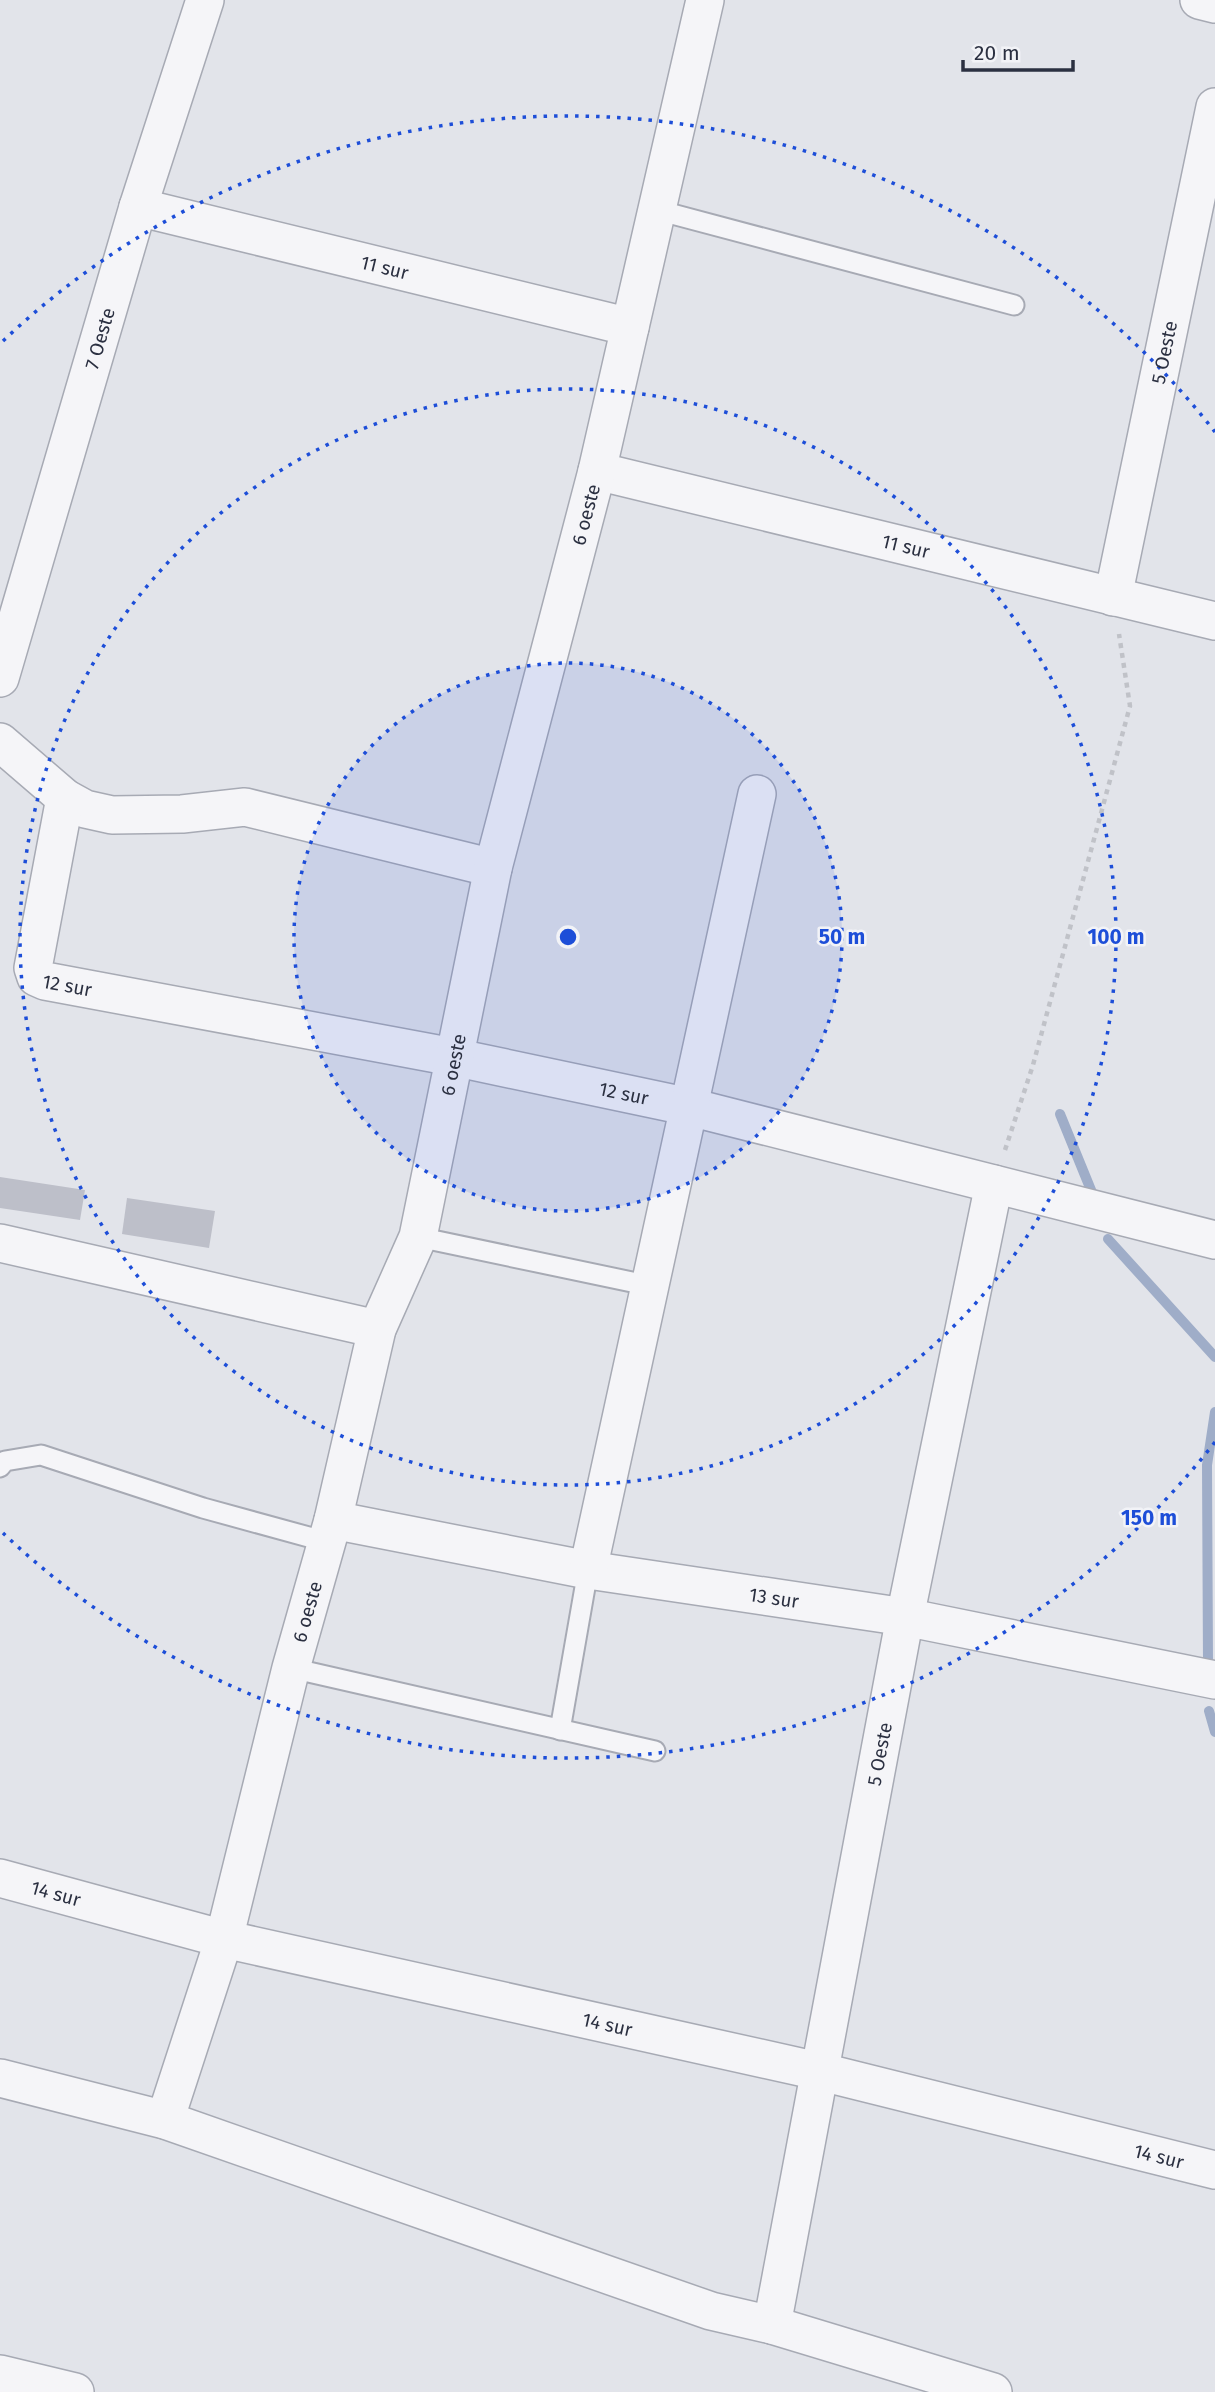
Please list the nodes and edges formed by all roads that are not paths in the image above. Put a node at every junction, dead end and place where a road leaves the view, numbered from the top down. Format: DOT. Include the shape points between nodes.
graph roads {
  1 [pos="205,0"];
  2 [pos="705,0"];
  3 [pos="1199,0"];
  4 [pos="1215,4"];
  5 [pos="1215,107"];
  6 [pos="138,207"];
  7 [pos="657,210"];
  8 [pos="1014,305"];
  9 [pos="630,327"];
  10 [pos="597,471"];
  11 [pos="1114,597"];
  12 [pos="1215,621"];
  13 [pos="0,678"];
  14 [pos="0,742"];
  15 [pos="757,794"];
  16 [pos="65,799"];
  17 [pos="493,869"];
  18 [pos="453,1057"];
  19 [pos="690,1107"];
  20 [pos="994,1184"];
  21 [pos="418,1237"];
  22 [pos="1215,1240"];
  23 [pos="0,1243"];
  24 [pos="651,1286"];
  25 [pos="377,1329"];
  26 [pos="0,1467"];
  27 [pos="330,1531"];
  28 [pos="588,1570"];
  29 [pos="905,1617"];
  30 [pos="291,1668"];
  31 [pos="1215,1681"];
  32 [pos="560,1730"];
  33 [pos="655,1751"];
  34 [pos="0,1878"];
  35 [pos="224,1939"];
  36 [pos="818,2071"];
  37 [pos="0,2078"];
  38 [pos="165,2120"];
  39 [pos="1215,2170"];
  40 [pos="772,2325"];
  41 [pos="0,2374"];
  42 [pos="75,2392"];
  43 [pos="993,2392"];
  1 -- 6 [label="street, 7 Oeste"];
  2 -- 7 [label="street, 6 oeste"];
  3 -- 4 [label="street"];
  5 -- 11 [label="street, 5 Oeste"];
  6 -- 9 [label="street, 11 sur"];
  6 -- 13 [label="street, 7 Oeste"];
  7 -- 8 [label="lane"];
  7 -- 9 [label="street, 6 oeste"];
  9 -- 10 [label="street, 6 oeste"];
  10 -- 11 [label="street, 11 sur"];
  10 -- 17 [label="street, 6 oeste"];
  11 -- 12 [label="street, 11 sur"];
  14 -- 16 [label="street"];
  15 -- 19 [label="street"];
  16 -- 17 [label="street" via="112,815 245,807"];
  16 -- 18 [label="street, 12 sur" via="33,968 36,977"];
  17 -- 18 [label="street, 6 oeste"];
  18 -- 19 [label="street, 12 sur"];
  18 -- 21 [label="street, 6 oeste"];
  19 -- 20 [label="street, 12 sur"];
  19 -- 24 [label="street"];
  20 -- 22 [label="street, 12 sur"];
  20 -- 29 [label="street, 5 Oeste"];
  21 -- 24 [label="lane"];
  21 -- 25 [label="street, 6 oeste"];
  23 -- 25 [label="street"];
  24 -- 28 [label="street"];
  25 -- 27 [label="street, 6 oeste"];
  26 -- 27 [label="lane" via="5,1461 41,1455 203,1508"];
  27 -- 28 [label="street, 13 sur"];
  27 -- 30 [label="street, 6 oeste"];
  28 -- 29 [label="street, 13 sur"];
  28 -- 32 [label="lane"];
  29 -- 31 [label="street, 13 sur"];
  29 -- 36 [label="street, 5 Oeste"];
  30 -- 32 [label="lane"];
  30 -- 35 [label="street, 6 oeste"];
  32 -- 33 [label="lane"];
  34 -- 35 [label="street, 14 sur"];
  35 -- 36 [label="street, 14 sur"];
  35 -- 38 [label="street, 6 oeste"];
  36 -- 39 [label="street, 14 sur"];
  36 -- 40 [label="street, 5 Oeste"];
  37 -- 38 [label="street"];
  38 -- 40 [label="street" via="711,2311"];
  40 -- 43 [label="street"];
  41 -- 42 [label="street"];
}
